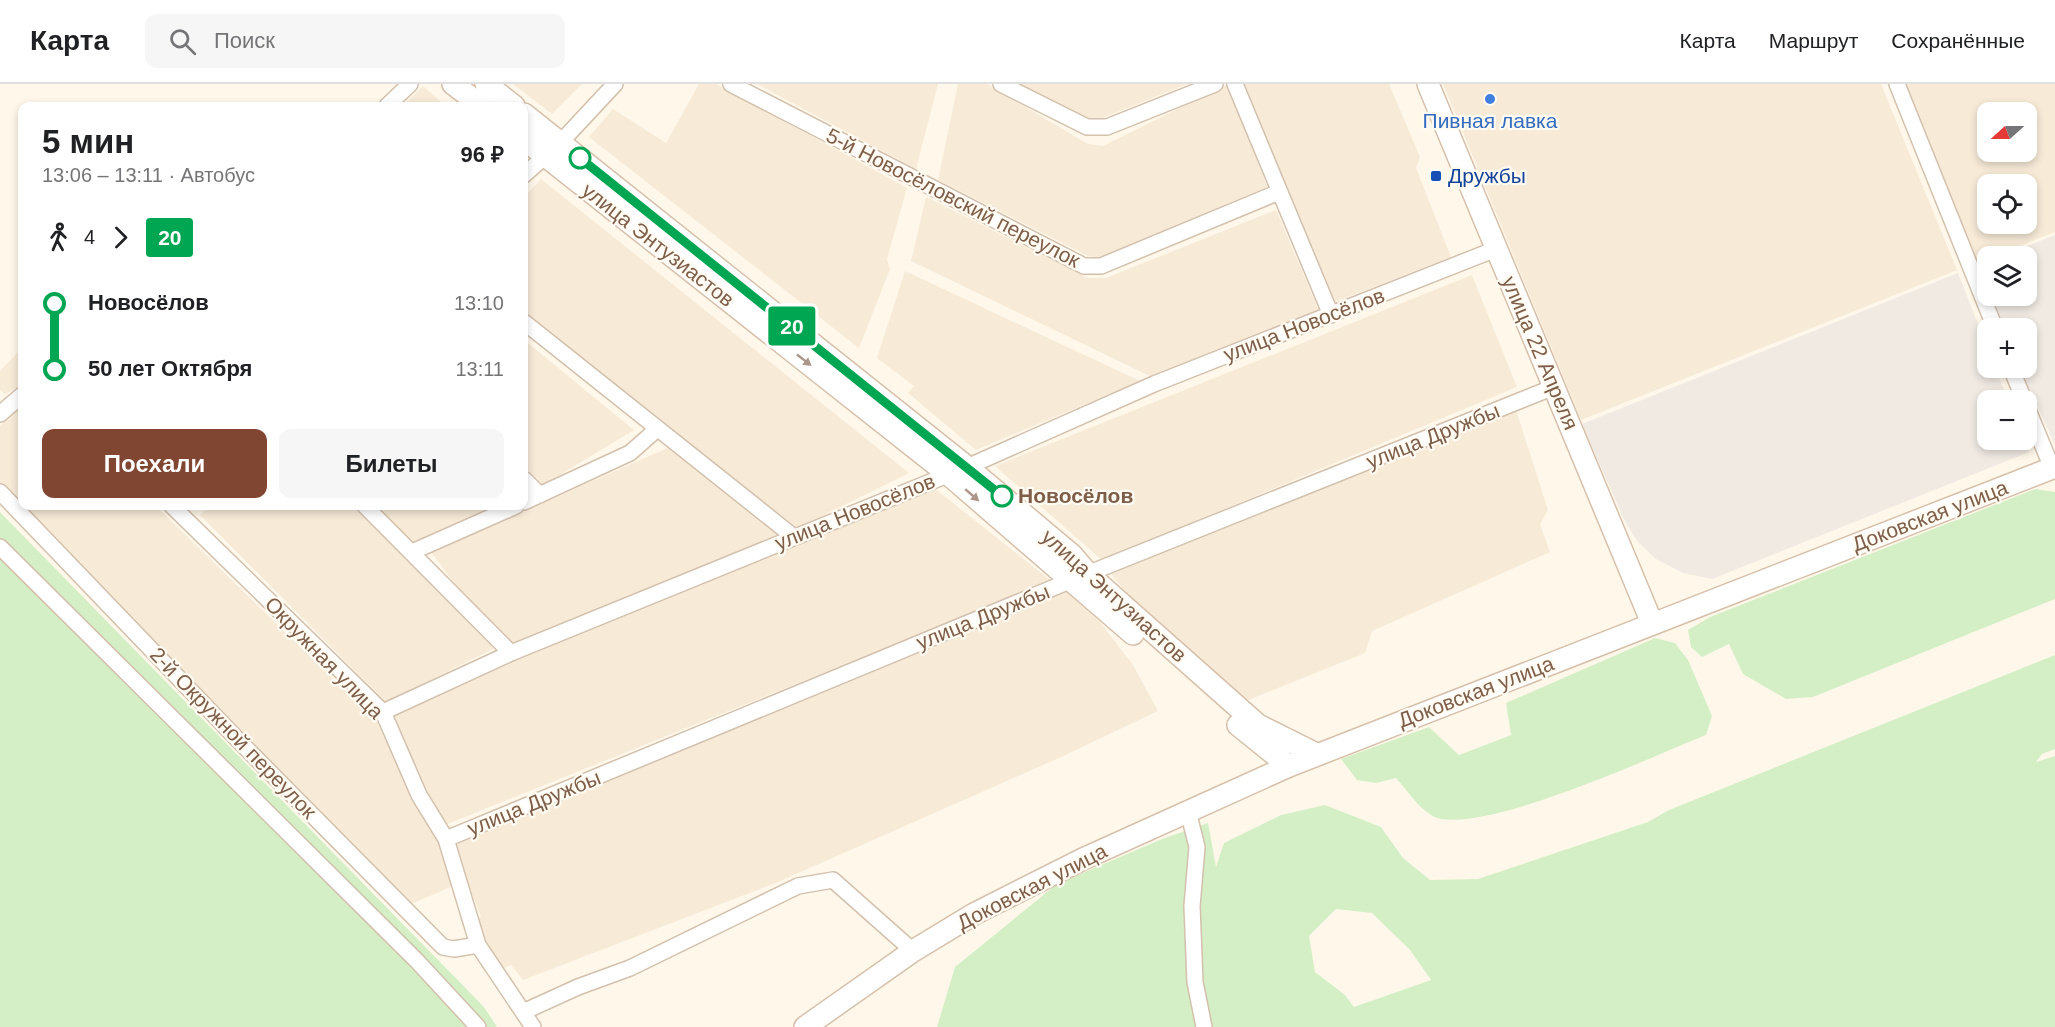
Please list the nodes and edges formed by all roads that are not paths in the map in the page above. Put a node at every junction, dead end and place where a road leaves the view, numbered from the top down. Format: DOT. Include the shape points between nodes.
graph roads {
  1 [pos="410,84"];
  2 [pos="453,84"];
  3 [pos="486,84"];
  4 [pos="615,84"];
  5 [pos="731,84"];
  6 [pos="1001,84"];
  7 [pos="1215,84"];
  8 [pos="1235,84"];
  9 [pos="1428,84"];
  10 [pos="1897,84"];
  11 [pos="391,102"];
  12 [pos="477,102"];
  13 [pos="509,102"];
  14 [pos="528,119"];
  15 [pos="528,140"];
  16 [pos="552,149"];
  17 [pos="528,171"];
  18 [pos="1279,192"];
  19 [pos="1496,249"];
  20 [pos="1331,315"];
  21 [pos="1991,318"];
  22 [pos="528,325"];
  23 [pos="1554,387"];
  24 [pos="18,398"];
  25 [pos="0,414"];
  26 [pos="656,430"];
  27 [pos="2037,431"];
  28 [pos="2053,468"];
  29 [pos="957,470"];
  30 [pos="528,483"];
  31 [pos="0,492"];
  32 [pos="540,495"];
  33 [pos="528,500"];
  34 [pos="183,510"];
  35 [pos="369,510"];
  36 [pos="507,510"];
  37 [pos="794,537"];
  38 [pos="0,547"];
  39 [pos="412,552"];
  40 [pos="1080,577"];
  41 [pos="1652,622"];
  42 [pos="511,653"];
  43 [pos="382,712"];
  44 [pos="1316,754"];
  45 [pos="1289,766"];
  46 [pos="1188,811"];
  47 [pos="446,839"];
  48 [pos="478,945"];
  49 [pos="913,951"];
  50 [pos="523,1012"];
  51 [pos="478,1027"];
  52 [pos="533,1027"];
  53 [pos="805,1027"];
  54 [pos="1204,1027"];
  1 -- 11 [label="street"];
  2 -- 12 [label="main road"];
  3 -- 13 [label="main road"];
  4 -- 16 [label="street"];
  5 -- 18 [label="street, 5-й Новосёловский переулок" via="1084,266 1101,266"];
  6 -- 7 [label="street" via="1087,127 1107,127"];
  8 -- 18 [label="street"];
  9 -- 19 [label="main road, улица 22 Апреля"];
  10 -- 21 [label="street"];
  14 -- 16 [label="main road, улица Энтузиастов"];
  15 -- 16 [label="main road, улица Энтузиастов"];
  16 -- 17 [label="street"];
  16 -- 29 [label="main road, улица Энтузиастов"];
  18 -- 20 [label="street"];
  19 -- 20 [label="street, улица Новосёлов"];
  19 -- 23 [label="main road, улица 22 Апреля"];
  20 -- 29 [label="street, улица Новосёлов" via="1154,384"];
  22 -- 26 [label="street"];
  23 -- 40 [label="street, улица Дружбы"];
  23 -- 41 [label="main road, улица 22 Апреля"];
  24 -- 25 [label="street"];
  26 -- 32 [label="street" via="630,453"];
  26 -- 37 [label="street"];
  27 -- 28 [label="street"];
  28 -- 41 [label="main road, Доковская улица"];
  29 -- 37 [label="street, улица Новосёлов"];
  29 -- 40 [label="main road, улица Энтузиастов" via="1072,555"];
  30 -- 32 [label="street"];
  31 -- 48 [label="street, 2-й Окружной переулок" via="442,947"];
  32 -- 33 [label="street"];
  34 -- 43 [label="street, Окружная улица"];
  35 -- 39 [label="street"];
  36 -- 39 [label="street"];
  37 -- 42 [label="street, улица Новосёлов"];
  38 -- 51 [label="street" via="417,961"];
  39 -- 42 [label="street"];
  40 -- 44 [label="main road, улица Энтузиастов" via="1258,725"];
  40 -- 45 [label="main road, улица Энтузиастов" via="1239,726"];
  40 -- 47 [label="street, улица Дружбы"];
  41 -- 44 [label="main road, Доковская улица"];
  42 -- 43 [label="street, улица Новосёлов"];
  43 -- 47 [label="street, Окружная улица" via="418,795"];
  44 -- 45 [label="main road, Доковская улица"];
  45 -- 46 [label="main road, Доковская улица"];
  46 -- 49 [label="main road, Доковская улица" via="1031,884"];
  46 -- 54 [label="street" via="1197,847 1193,939 1195,982"];
  47 -- 48 [label="street, Окружная улица"];
  48 -- 50 [label="street, Окружная улица"];
  49 -- 50 [label="street" via="833,880 798,886 630,968"];
  49 -- 53 [label="main road, Доковская улица"];
  50 -- 52 [label="street, Окружная улица"];
}
